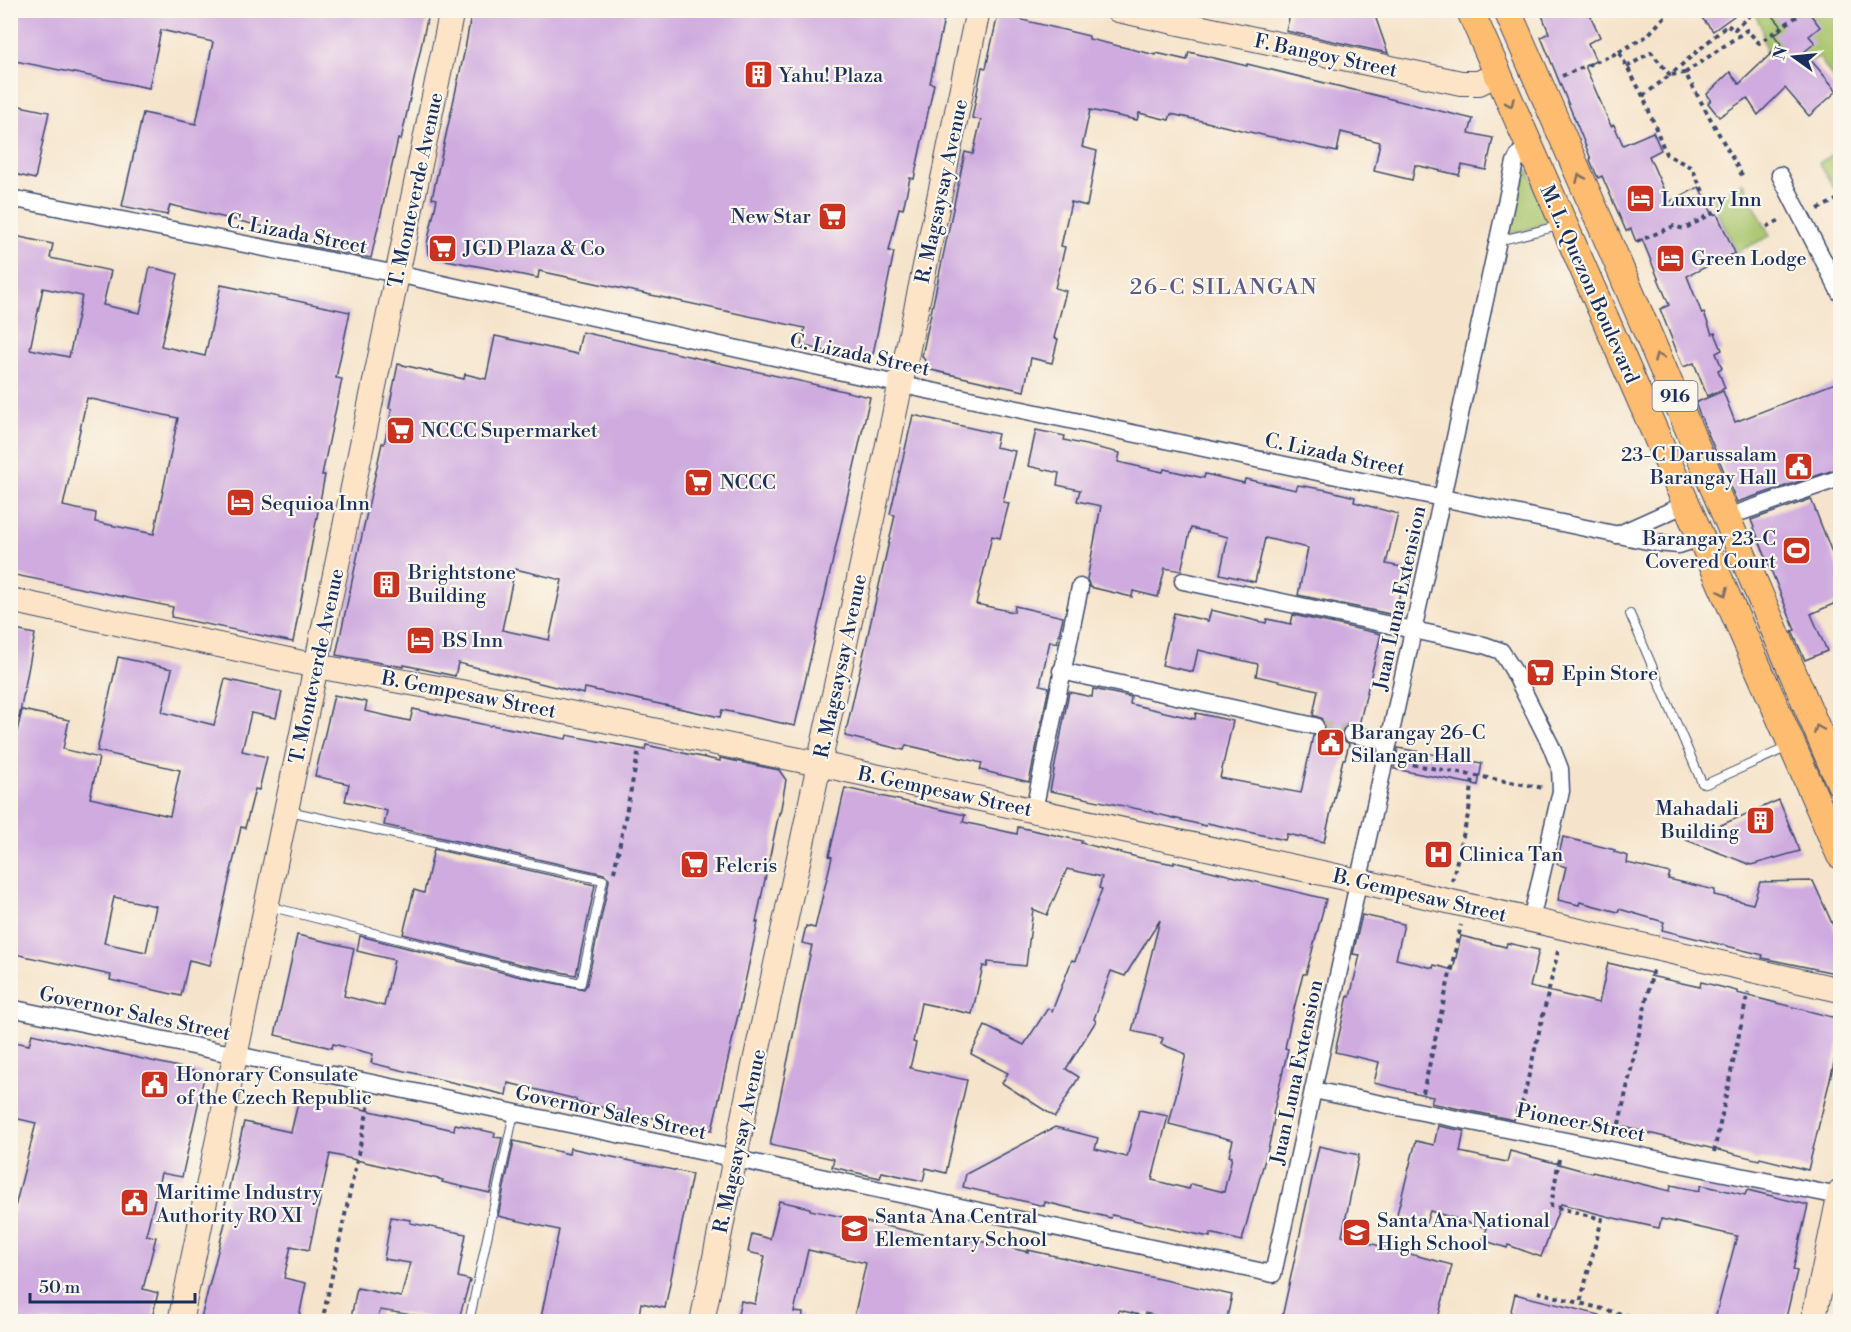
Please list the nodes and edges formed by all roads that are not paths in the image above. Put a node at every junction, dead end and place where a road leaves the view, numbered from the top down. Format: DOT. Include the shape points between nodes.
graph roads {
  1 [pos="452,10"];
  2 [pos="978,10"];
  3 [pos="1118,10"];
  4 [pos="1470,10"];
  5 [pos="1507,10"];
  6 [pos="1497,74"];
  7 [pos="1530,147"];
  8 [pos="1780,175"];
  9 [pos="10,198"];
  10 [pos="1564,224"];
  11 [pos="1498,241"];
  12 [pos="397,274"];
  13 [pos="1840,292"];
  14 [pos="901,384"];
  15 [pos="1840,478"];
  16 [pos="1442,498"];
  17 [pos="1686,504"];
  18 [pos="1727,517"];
  19 [pos="1617,535"];
  20 [pos="1700,538"];
  21 [pos="1183,581"];
  22 [pos="1080,587"];
  23 [pos="10,600"];
  24 [pos="1630,614"];
  25 [pos="1414,630"];
  26 [pos="316,666"];
  27 [pos="1062,671"];
  28 [pos="1315,726"];
  29 [pos="1351,734"];
  30 [pos="1389,742"];
  31 [pos="1792,745"];
  32 [pos="819,764"];
  33 [pos="1840,783"];
  34 [pos="1034,810"];
  35 [pos="286,811"];
  36 [pos="1840,855"];
  37 [pos="1359,881"];
  38 [pos="267,906"];
  39 [pos="1531,920"];
  40 [pos="1840,990"];
  41 [pos="10,1008"];
  42 [pos="236,1055"];
  43 [pos="1313,1090"];
  44 [pos="514,1113"];
  45 [pos="735,1159"];
  46 [pos="1840,1194"];
  47 [pos="1273,1274"];
  48 [pos="180,1322"];
  49 [pos="469,1322"];
  50 [pos="702,1322"];
  51 [pos="1813,1322"];
  1 -- 12 [label="street, T. Monteverde Avenue"];
  2 -- 14 [label="street, R. Magsaysay Avenue"];
  3 -- 6 [label="street, F. Bangoy Street" via="1461,83 1479,83"];
  4 -- 6 [label="main road, M. L. Quezon Boulevard / 916"];
  18 -- 5 [label="main road, M. L. Quezon Boulevard / 916, one-way"];
  6 -- 7 [label="main road, M. L. Quezon Boulevard / 916, one-way"];
  7 -- 10 [label="main road, M. L. Quezon Boulevard / 916"];
  7 -- 11 [label="street, Juan Luna Extension" via="1515,162"];
  8 -- 13 [label="street"];
  9 -- 12 [label="street, C. Lizada Street"];
  10 -- 11 [label="lane"];
  10 -- 17 [label="main road, M. L. Quezon Boulevard / 916"];
  11 -- 16 [label="street, Juan Luna Extension"];
  12 -- 14 [label="street, C. Lizada Street"];
  12 -- 26 [label="street, T. Monteverde Avenue"];
  14 -- 16 [label="street, C. Lizada Street"];
  14 -- 32 [label="street, R. Magsaysay Avenue"];
  15 -- 18 [label="street"];
  16 -- 19 [label="street, C. Lizada Street"];
  16 -- 25 [label="street, Juan Luna Extension"];
  17 -- 19 [label="street"];
  17 -- 20 [label="main road, M. L. Quezon Boulevard / 916"];
  33 -- 18 [label="main road, M. L. Quezon Boulevard / 916, one-way"];
  19 -- 20 [label="street, C. Lizada Street" via="1679,545"];
  20 -- 31 [label="main road, M. L. Quezon Boulevard / 916, one-way"];
  21 -- 25 [label="street"];
  22 -- 27 [label="street"];
  23 -- 26 [label="street, B. Gempesaw Street"];
  24 -- 31 [label="lane" via="1702,783"];
  25 -- 30 [label="street, Juan Luna Extension"];
  25 -- 39 [label="street" via="1501,651 1551,746 1560,769 1561,791"];
  26 -- 32 [label="street, B. Gempesaw Street"];
  26 -- 35 [label="street, T. Monteverde Avenue"];
  27 -- 28 [label="street"];
  27 -- 34 [label="street"];
  29 -- 30 [label="street"];
  30 -- 37 [label="street, Juan Luna Extension"];
  31 -- 36 [label="main road, M. L. Quezon Boulevard / 916"];
  32 -- 34 [label="street, B. Gempesaw Street"];
  32 -- 45 [label="street, R. Magsaysay Avenue"];
  34 -- 37 [label="street, B. Gempesaw Street"];
  35 -- 38 [label="street, T. Monteverde Avenue"];
  35 -- 38 [label="lane" via="603,880 581,983"];
  37 -- 39 [label="street, B. Gempesaw Street"];
  37 -- 43 [label="street, Juan Luna Extension"];
  38 -- 42 [label="street, T. Monteverde Avenue"];
  39 -- 40 [label="street, B. Gempesaw Street"];
  41 -- 42 [label="street, Governor Sales Street"];
  42 -- 44 [label="street, Governor Sales Street"];
  42 -- 48 [label="street, T. Monteverde Avenue"];
  43 -- 46 [label="street, Pioneer Street"];
  43 -- 47 [label="street, Juan Luna Extension"];
  44 -- 45 [label="street, Governor Sales Street"];
  44 -- 49 [label="lane"];
  45 -- 47 [label="street, Governor Sales Street"];
  45 -- 50 [label="street, R. Magsaysay Avenue"];
  46 -- 51 [label="street"];
}
